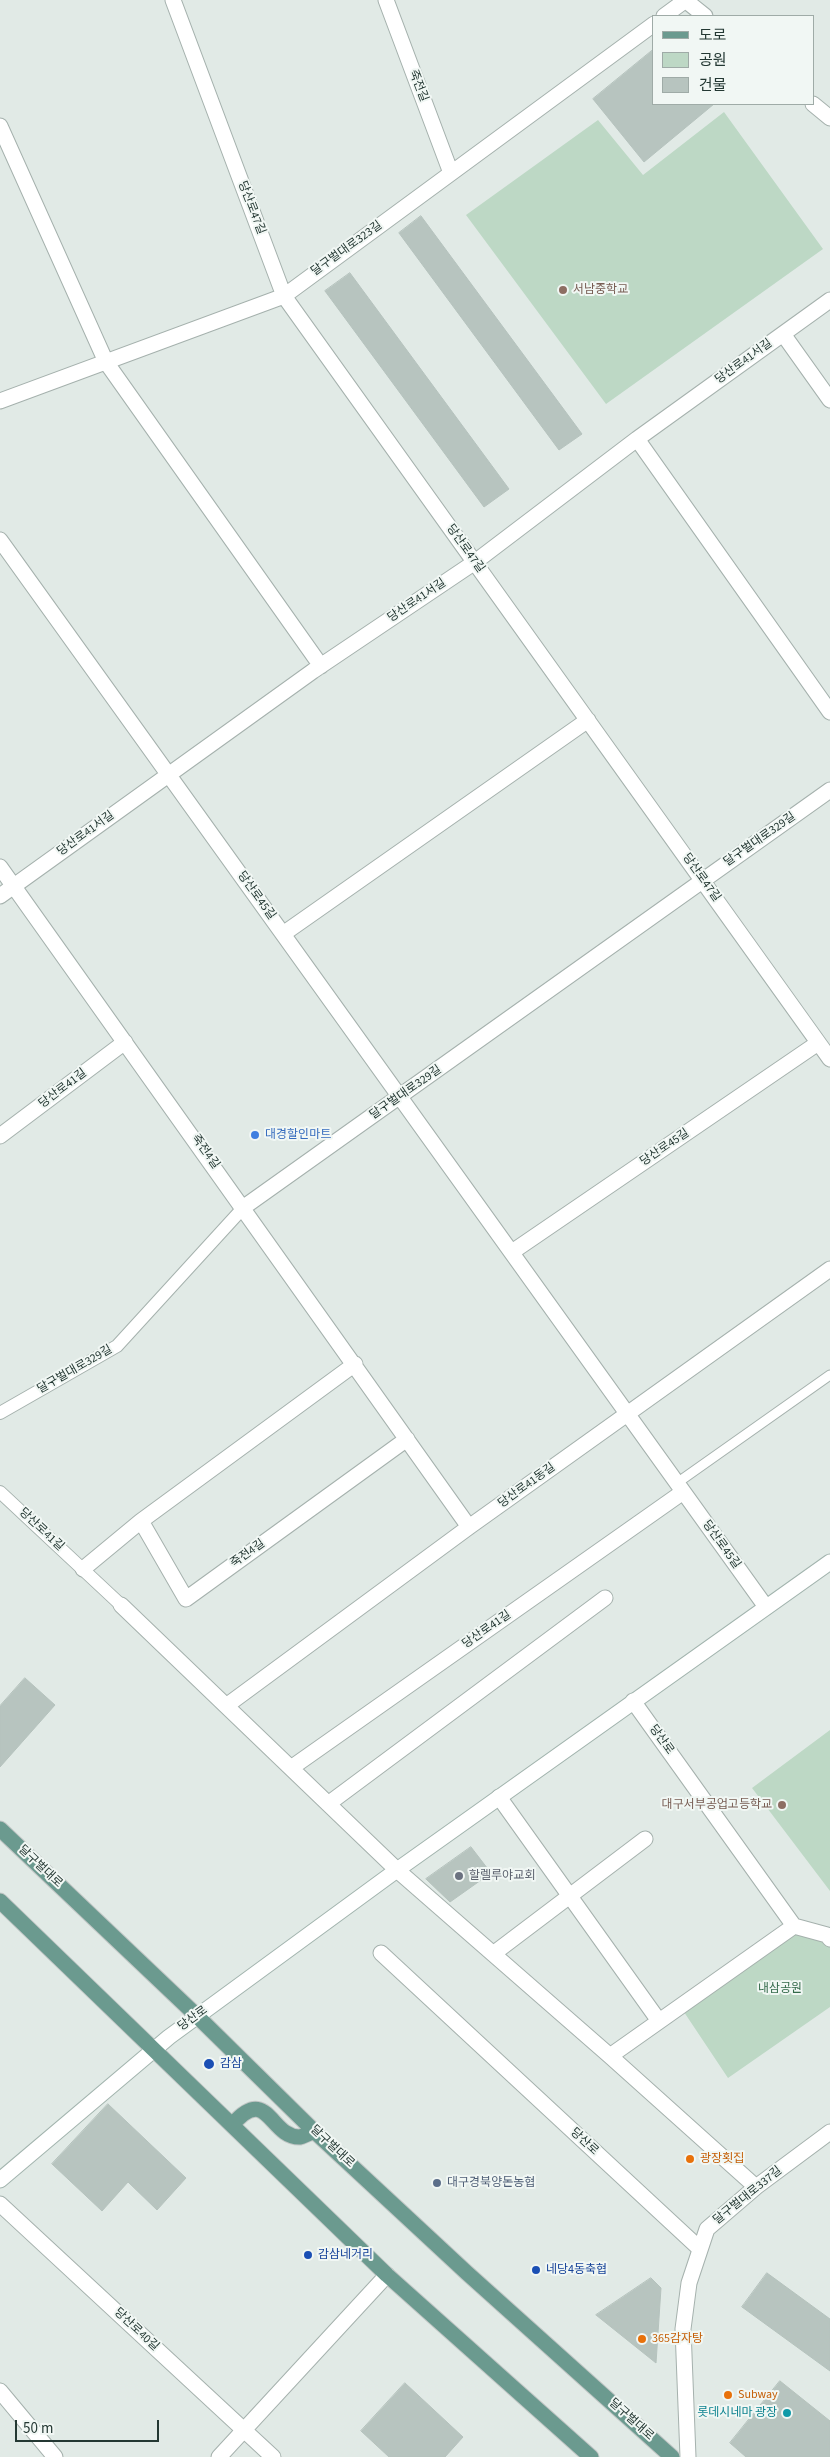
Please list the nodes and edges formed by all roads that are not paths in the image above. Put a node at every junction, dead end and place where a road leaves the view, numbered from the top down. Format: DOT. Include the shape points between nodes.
graph roads {
  1 [pos="173,0"];
  2 [pos="386,0"];
  3 [pos="685,0"];
  4 [pos="665,15"];
  5 [pos="704,15"];
  6 [pos="652,25"];
  7 [pos="814,105"];
  8 [pos="830,118"];
  9 [pos="0,126"];
  10 [pos="451,173"];
  11 [pos="284,296"];
  12 [pos="830,300"];
  13 [pos="783,334"];
  14 [pos="106,362"];
  15 [pos="830,400"];
  16 [pos="0,401"];
  17 [pos="637,439"];
  18 [pos="0,540"];
  19 [pos="475,562"];
  20 [pos="321,666"];
  21 [pos="830,712"];
  22 [pos="588,720"];
  23 [pos="169,775"];
  24 [pos="830,790"];
  25 [pos="0,867"];
  26 [pos="703,881"];
  27 [pos="14,886"];
  28 [pos="0,896"];
  29 [pos="283,934"];
  30 [pos="126,1042"];
  31 [pos="818,1043"];
  32 [pos="830,1059"];
  33 [pos="400,1097"];
  34 [pos="0,1136"];
  35 [pos="244,1208"];
  36 [pos="512,1252"];
  37 [pos="830,1269"];
  38 [pos="355,1364"];
  39 [pos="830,1375"];
  40 [pos="0,1413"];
  41 [pos="627,1414"];
  42 [pos="407,1439"];
  43 [pos="680,1488"];
  44 [pos="0,1492"];
  45 [pos="141,1521"];
  46 [pos="469,1527"];
  47 [pos="830,1562"];
  48 [pos="83,1569"];
  49 [pos="605,1598"];
  50 [pos="121,1605"];
  51 [pos="766,1607"];
  52 [pos="633,1701"];
  53 [pos="226,1706"];
  54 [pos="291,1768"];
  55 [pos="499,1797"];
  56 [pos="328,1804"];
  57 [pos="0,1830"];
  58 [pos="645,1840"];
  59 [pos="397,1870"];
  60 [pos="570,1896"];
  61 [pos="0,1901"];
  62 [pos="794,1926"];
  63 [pos="830,1939"];
  64 [pos="380,1953"];
  65 [pos="493,1954"];
  66 [pos="197,2016"];
  67 [pos="658,2021"];
  68 [pos="155,2049"];
  69 [pos="610,2056"];
  70 [pos="232,2124"];
  71 [pos="314,2131"];
  72 [pos="830,2132"];
  73 [pos="0,2180"];
  74 [pos="756,2187"];
  75 [pos="0,2204"];
  76 [pos="700,2249"];
  77 [pos="387,2275"];
  78 [pos="0,2392"];
  79 [pos="244,2430"];
  80 [pos="55,2457"];
  81 [pos="218,2457"];
  82 [pos="272,2457"];
  83 [pos="591,2457"];
  84 [pos="672,2457"];
  85 [pos="688,2457"];
  1 -- 11 [label="street, 당산로47길"];
  2 -- 10 [label="street, 죽전길"];
  3 -- 4 [label="street"];
  3 -- 5 [label="street"];
  6 -- 10 [label="street, 달구벌대로323길"];
  7 -- 8 [label="street"];
  9 -- 14 [label="street"];
  10 -- 11 [label="street, 달구벌대로323길"];
  11 -- 14 [label="street, 달구벌대로323길"];
  11 -- 19 [label="street, 당산로47길"];
  12 -- 13 [label="street, 당산로41서길"];
  13 -- 15 [label="street"];
  13 -- 17 [label="street, 당산로41서길"];
  14 -- 16 [label="street, 달구벌대로323길"];
  14 -- 20 [label="street"];
  17 -- 19 [label="street, 당산로41서길"];
  17 -- 21 [label="street"];
  18 -- 23 [label="street, 당산로45길"];
  19 -- 20 [label="street, 당산로41서길"];
  19 -- 22 [label="street, 당산로47길"];
  20 -- 23 [label="street, 당산로41서길"];
  22 -- 26 [label="street, 당산로47길"];
  22 -- 29 [label="street"];
  23 -- 27 [label="street, 당산로41서길"];
  23 -- 29 [label="street, 당산로45길"];
  24 -- 26 [label="street, 달구벌대로329길"];
  25 -- 27 [label="street, 죽전4길"];
  26 -- 31 [label="street, 당산로47길"];
  26 -- 33 [label="street, 달구벌대로329길"];
  27 -- 28 [label="street, 당산로41서길"];
  27 -- 30 [label="street, 죽전4길"];
  29 -- 33 [label="street, 당산로45길"];
  30 -- 34 [label="street, 당산로41길"];
  30 -- 35 [label="street, 죽전4길"];
  31 -- 32 [label="street, 당산로47길"];
  31 -- 36 [label="street, 당산로45길"];
  33 -- 35 [label="street, 달구벌대로329길"];
  33 -- 36 [label="street, 당산로45길"];
  35 -- 38 [label="street, 죽전4길"];
  35 -- 40 [label="street, 달구벌대로329길" via="117,1346"];
  36 -- 41 [label="street, 당산로45길"];
  37 -- 41 [label="street, 당산로41동길"];
  38 -- 42 [label="street, 죽전4길"];
  38 -- 45 [label="street"];
  39 -- 43 [label="lane"];
  41 -- 43 [label="street, 당산로45길"];
  41 -- 46 [label="street, 당산로41동길"];
  42 -- 45 [label="street, 죽전4길" via="186,1599"];
  42 -- 46 [label="street, 죽전4길"];
  43 -- 51 [label="street, 당산로45길"];
  43 -- 54 [label="street, 당산로41길"];
  44 -- 48 [label="street, 당산로41길"];
  45 -- 48 [label="street"];
  46 -- 53 [label="street, 당산로41동길"];
  47 -- 51 [label="street, 당산로"];
  48 -- 50 [label="street, 당산로41길"];
  49 -- 56 [label="street"];
  50 -- 53 [label="street, 당산로41길"];
  51 -- 52 [label="street, 당산로"];
  52 -- 55 [label="street, 당산로"];
  52 -- 62 [label="street, 당산로"];
  53 -- 54 [label="street, 당산로41길"];
  54 -- 56 [label="street, 당산로41길"];
  55 -- 59 [label="street, 당산로"];
  55 -- 60 [label="street"];
  56 -- 59 [label="street, 당산로41길"];
  57 -- 66 [label="main road, 달구벌대로"];
  58 -- 60 [label="street"];
  59 -- 65 [label="street"];
  59 -- 66 [label="street, 당산로"];
  60 -- 65 [label="street"];
  60 -- 67 [label="street"];
  61 -- 68 [label="main road"];
  62 -- 63 [label="street" via="827,1935"];
  62 -- 67 [label="street"];
  64 -- 76 [label="street, 당산로"];
  65 -- 69 [label="street"];
  66 -- 68 [label="street, 당산로"];
  66 -- 71 [label="main road, 달구벌대로"];
  67 -- 69 [label="street"];
  68 -- 70 [label="main road"];
  68 -- 73 [label="street, 당산로"];
  69 -- 74 [label="street"];
  70 -- 71 [label="main road" via="243,2112 252,2109 264,2112 288,2134 300,2137"];
  70 -- 77 [label="main road"];
  71 -- 84 [label="main road, 달구벌대로"];
  72 -- 74 [label="street, 달구벌대로337길"];
  74 -- 76 [label="street, 달구벌대로337길" via="707,2229"];
  75 -- 79 [label="street, 당산로40길"];
  76 -- 85 [label="street, 달구벌대로337길" via="689,2283 683,2329"];
  77 -- 79 [label="street"];
  77 -- 83 [label="main road"];
  78 -- 80 [label="street"];
  79 -- 81 [label="street"];
  79 -- 82 [label="street, 당산로40길"];
}
